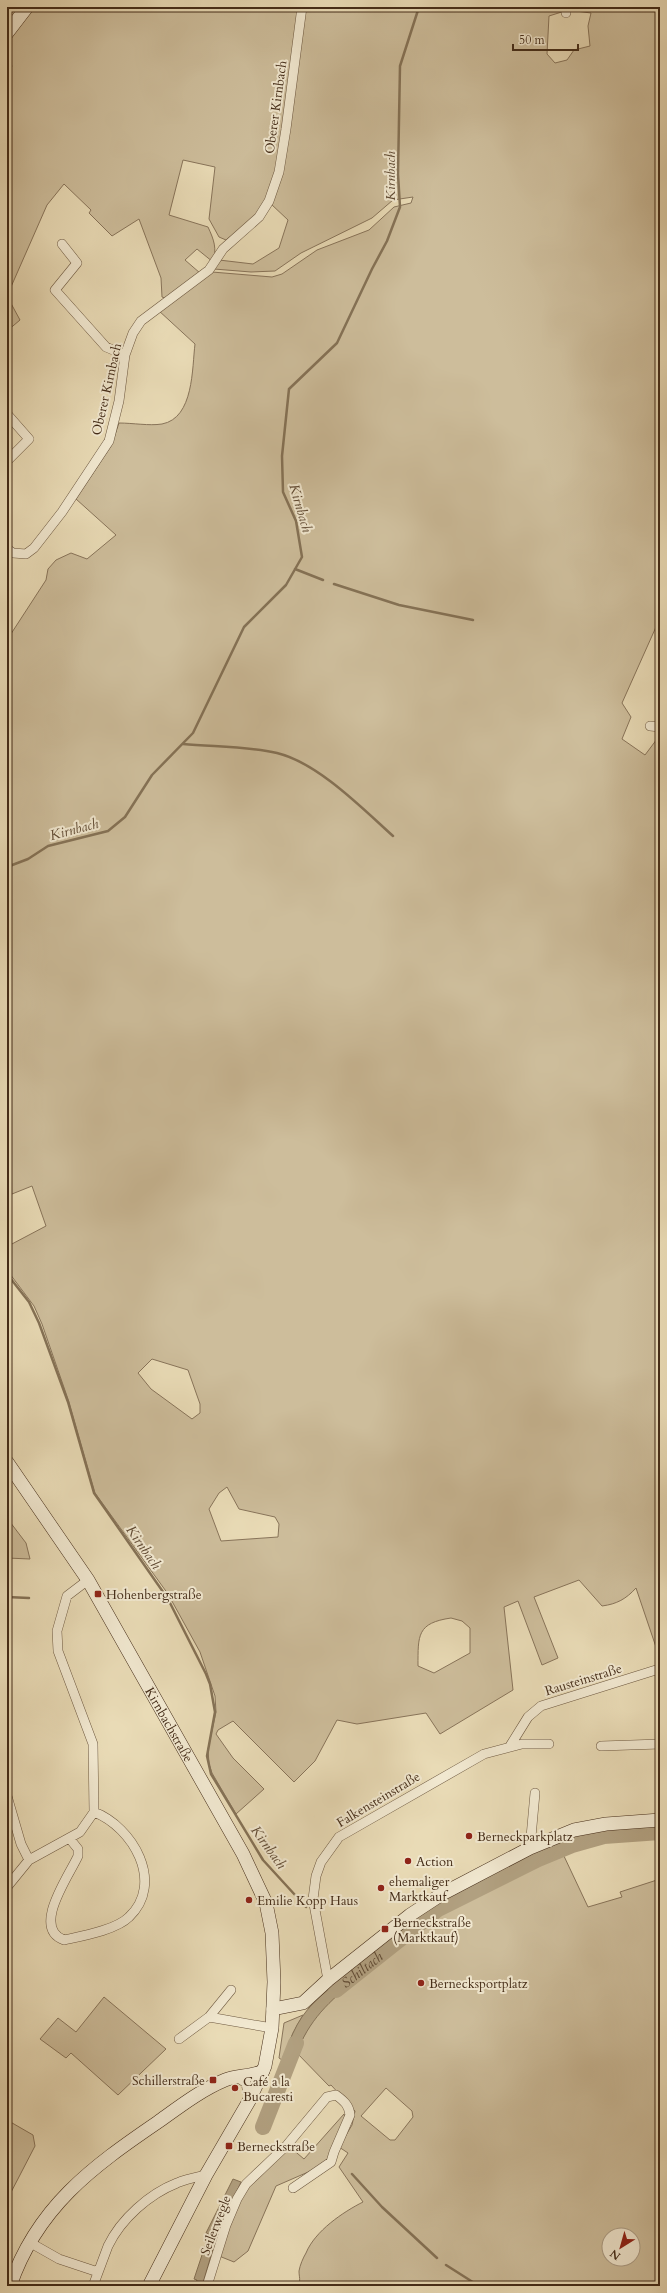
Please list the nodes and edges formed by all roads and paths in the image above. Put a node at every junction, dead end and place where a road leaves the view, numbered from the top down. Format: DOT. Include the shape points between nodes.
graph roads {
  1 [pos="27,7"];
  2 [pos="302,7"];
  3 [pos="7,33"];
  4 [pos="62,244"];
  5 [pos="125,355"];
  6 [pos="7,414"];
  7 [pos="7,461"];
  8 [pos="7,549"];
  9 [pos="650,726"];
  10 [pos="660,727"];
  11 [pos="7,1462"];
  12 [pos="88,1580"];
  13 [pos="659,1668"];
  14 [pos="549,1744"];
  15 [pos="660,1744"];
  16 [pos="510,1746"];
  17 [pos="601,1746"];
  18 [pos="534,1793"];
  19 [pos="7,1796"];
  20 [pos="94,1812"];
  21 [pos="660,1820"];
  22 [pos="70,1839"];
  23 [pos="530,1848"];
  24 [pos="29,1860"];
  25 [pos="7,1887"];
  26 [pos="328,1980"];
  27 [pos="231,1990"];
  28 [pos="273,2009"];
  29 [pos="209,2017"];
  30 [pos="272,2028"];
  31 [pos="179,2039"];
  32 [pos="263,2072"];
  33 [pos="237,2077"];
  34 [pos="249,2101"];
  35 [pos="206,2175"];
  36 [pos="293,2188"];
  37 [pos="29,2242"];
  38 [pos="98,2272"];
  39 [pos="11,2286"];
  40 [pos="93,2286"];
  41 [pos="149,2286"];
  42 [pos="207,2286"];
  1 -- 3 [label="main road"];
  2 -- 5 [label="street, Oberer Kirnbach" via="283,143 269,201 259,217 223,249 209,270 141,321 133,333"];
  4 -- 5 [label="street" via="77,263 55,290 106,347"];
  5 -- 8 [label="street, Oberer Kirnbach" via="119,401 109,441 62,512 34,548 26,554 13,553"];
  6 -- 7 [label="street" via="29,439"];
  9 -- 10 [label="street"];
  11 -- 12 [label="main road, Kirnbachstraße"];
  12 -- 20 [label="street" via="67,1596 57,1631 58,1652 93,1744"];
  12 -- 28 [label="main road, Kirnbachstraße" via="243,1854 266,1903 272,1933"];
  13 -- 16 [label="street, Rausteinstraße" via="541,1706 528,1717"];
  14 -- 16 [label="street, Falkensteinstraße"];
  15 -- 17 [label="street"];
  16 -- 26 [label="street, Falkensteinstraße" via="469,1761 363,1822 340,1837 329,1849 316,1876 313,1899"];
  18 -- 23 [label="street"];
  19 -- 24 [label="street" via="21,1844"];
  20 -- 22 [label="street" via="80,1832"];
  20 -- 22 [label="street" via="105,1816 132,1841 142,1865 144,1890 138,1906 122,1922 64,1940 57,1938 50,1926 51,1914 78,1856 78,1849"];
  21 -- 23 [label="main road" via="606,1824 574,1830"];
  22 -- 24 [label="street"];
  23 -- 26 [label="main road" via="442,1894 410,1915"];
  24 -- 25 [label="street"];
  26 -- 28 [label="main road" via="303,2003"];
  27 -- 29 [label="street"];
  28 -- 30 [label="main road"];
  29 -- 30 [label="street"];
  29 -- 31 [label="street"];
  30 -- 32 [label="main road" via="268,2058"];
  32 -- 33 [label="main road"];
  32 -- 34 [label="main road"];
  33 -- 34 [label="street" via="246,2083"];
  33 -- 37 [label="main road" via="226,2079 205,2090 101,2162 60,2199"];
  34 -- 35 [label="main road"];
  35 -- 38 [label="street" via="176,2183 133,2212 109,2245"];
  35 -- 41 [label="main road"];
  36 -- 42 [label="street, Seilerwegle" via="331,2162 350,2115 349,2108 336,2095 327,2097 287,2145 246,2184 226,2225"];
  37 -- 38 [label="street" via="59,2259"];
  37 -- 39 [label="main road"];
  38 -- 40 [label="street"];
}
